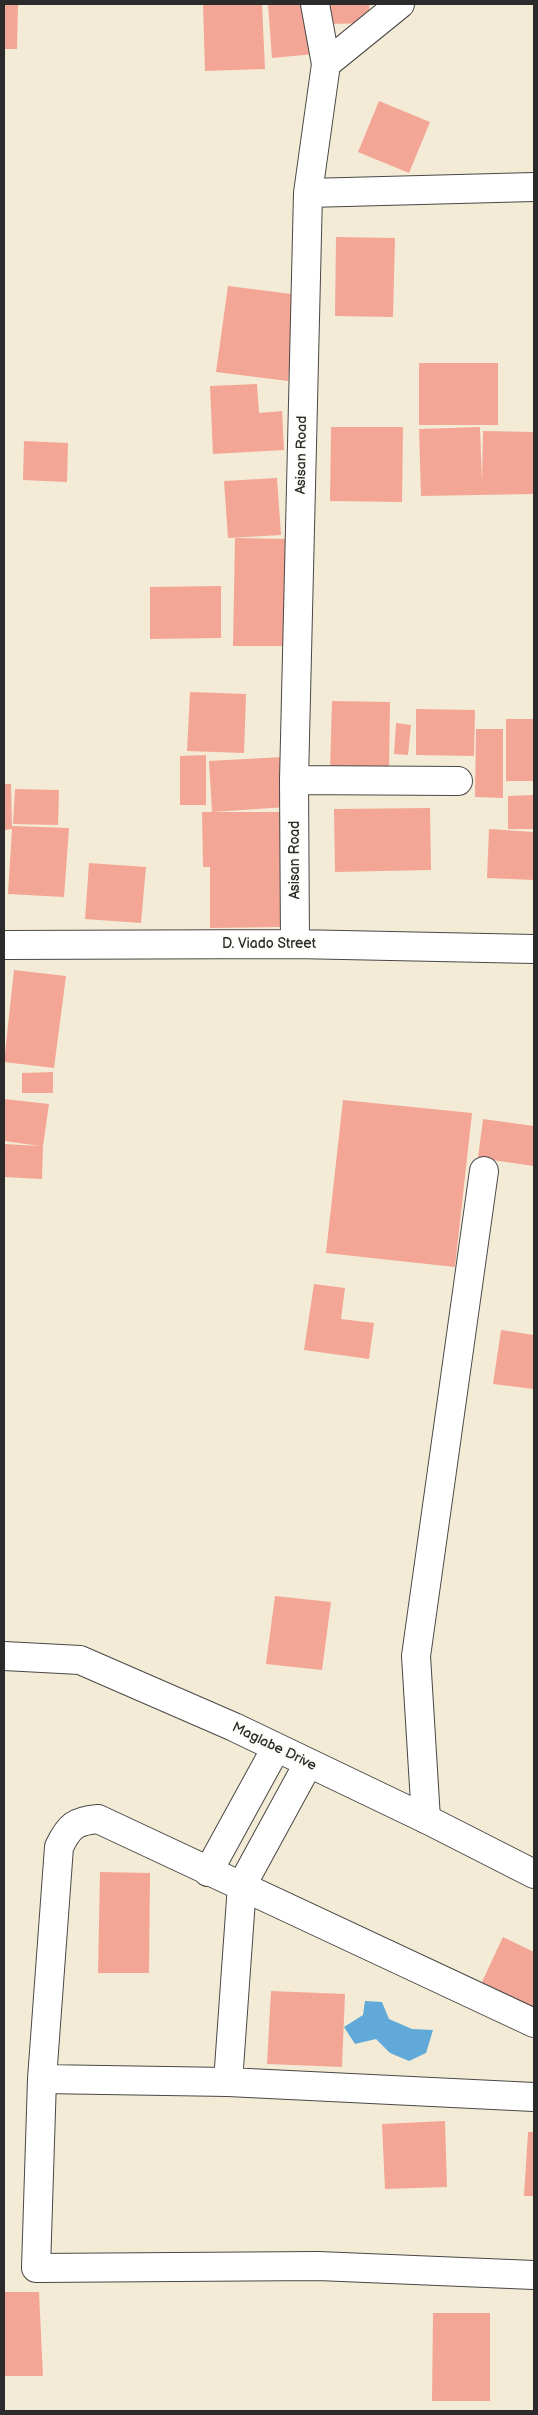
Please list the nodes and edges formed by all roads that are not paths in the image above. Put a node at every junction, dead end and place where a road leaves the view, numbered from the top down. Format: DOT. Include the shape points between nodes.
graph roads {
  1 [pos="315,4"];
  2 [pos="400,4"];
  3 [pos="326,64"];
  4 [pos="534,187"];
  5 [pos="308,193"];
  6 [pos="294,780"];
  7 [pos="458,781"];
  8 [pos="295,944"];
  9 [pos="4,945"];
  10 [pos="534,949"];
  11 [pos="484,1171"];
  12 [pos="4,1656"];
  13 [pos="276,1748"];
  14 [pos="308,1764"];
  15 [pos="426,1819"];
  16 [pos="208,1872"];
  17 [pos="534,1874"];
  18 [pos="242,1886"];
  19 [pos="534,2023"];
  20 [pos="42,2079"];
  21 [pos="228,2082"];
  22 [pos="534,2097"];
  23 [pos="534,2275"];
  1 -- 3 [label="street, Asisan Road"];
  2 -- 3 [label="street"];
  3 -- 5 [label="street, Asisan Road"];
  4 -- 5 [label="street"];
  5 -- 6 [label="street, Asisan Road"];
  6 -- 7 [label="street"];
  6 -- 8 [label="street, Asisan Road"];
  8 -- 9 [label="street, D. Viado Street"];
  8 -- 10 [label="street, D. Viado Street"];
  11 -- 15 [label="street" via="416,1656"];
  12 -- 13 [label="street, Maglabe Drive" via="80,1660"];
  13 -- 14 [label="street, Maglabe Drive"];
  13 -- 16 [label="street"];
  14 -- 15 [label="street, Maglabe Drive"];
  14 -- 18 [label="street"];
  15 -- 17 [label="street, Maglabe Drive"];
  16 -- 18 [label="street"];
  16 -- 20 [label="street" via="98,1819 81,1820 67,1832 59,1848"];
  18 -- 19 [label="street"];
  18 -- 21 [label="street"];
  20 -- 21 [label="street"];
  20 -- 23 [label="street" via="36,2268 318,2266"];
  21 -- 22 [label="street"];
}
